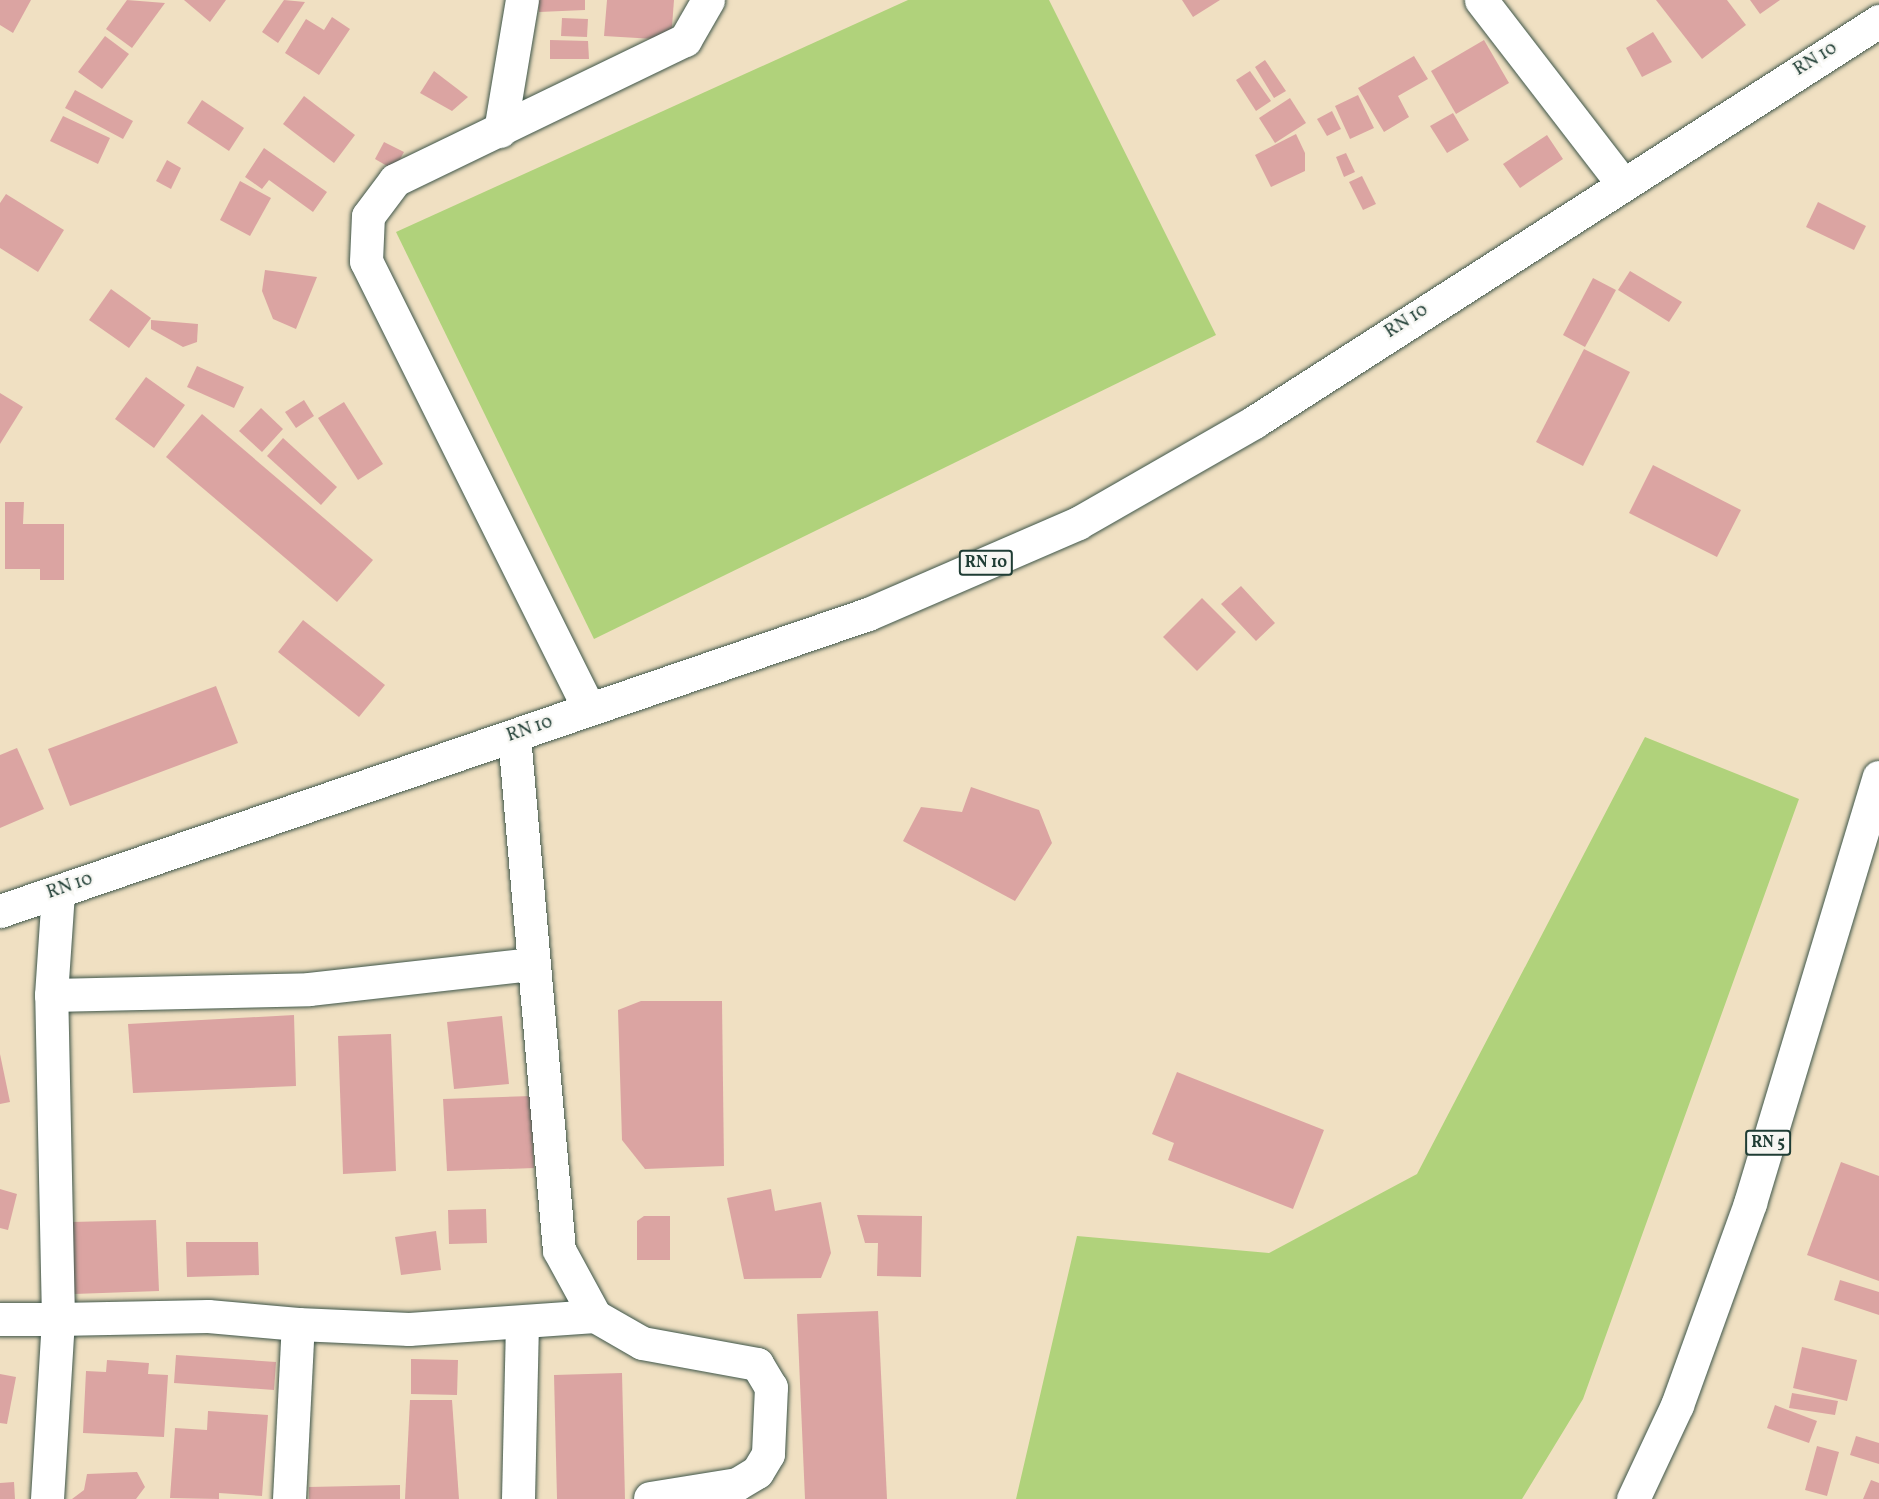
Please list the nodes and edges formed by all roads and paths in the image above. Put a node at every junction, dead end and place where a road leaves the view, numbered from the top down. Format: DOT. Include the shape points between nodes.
graph roads {
  1 [pos="522,0"];
  2 [pos="708,0"];
  3 [pos="1481,0"];
  4 [pos="1879,21"];
  5 [pos="500,130"];
  6 [pos="1621,182"];
  7 [pos="590,709"];
  8 [pos="514,736"];
  9 [pos="1879,777"];
  10 [pos="58,891"];
  11 [pos="0,911"];
  12 [pos="533,964"];
  13 [pos="51,995"];
  14 [pos="595,1316"];
  15 [pos="0,1319"];
  16 [pos="58,1319"];
  17 [pos="298,1324"];
  18 [pos="522,1325"];
  19 [pos="650,1498"];
  20 [pos="47,1499"];
  21 [pos="289,1499"];
  22 [pos="519,1499"];
  23 [pos="1633,1499"];
  1 -- 5 [label="street"];
  2 -- 5 [label="street" via="676,46"];
  3 -- 6 [label="street"];
  4 -- 6 [label="street, RN 10 / RN 10"];
  5 -- 7 [label="street" via="395,180 368,216 366,261"];
  6 -- 7 [label="street, RN 10 / RN 10" via="1254,422 1078,523 868,614"];
  7 -- 8 [label="street, RN 10 / RN 10"];
  8 -- 10 [label="street, RN 10 / RN 10"];
  8 -- 12 [label="street"];
  9 -- 23 [label="street, RN 5 / RN 5" via="1750,1203 1677,1405"];
  10 -- 11 [label="street, RN 10 / RN 10"];
  10 -- 13 [label="street"];
  12 -- 13 [label="street" via="309,989"];
  12 -- 14 [label="street" via="559,1250"];
  13 -- 16 [label="street"];
  14 -- 18 [label="street"];
  14 -- 19 [label="street" via="642,1343 757,1365 771,1387 768,1454 757,1472 737,1484"];
  15 -- 16 [label="street"];
  16 -- 17 [label="street" via="208,1316"];
  16 -- 20 [label="street"];
  17 -- 18 [label="street" via="409,1329"];
  17 -- 21 [label="street"];
  18 -- 22 [label="street"];
}
